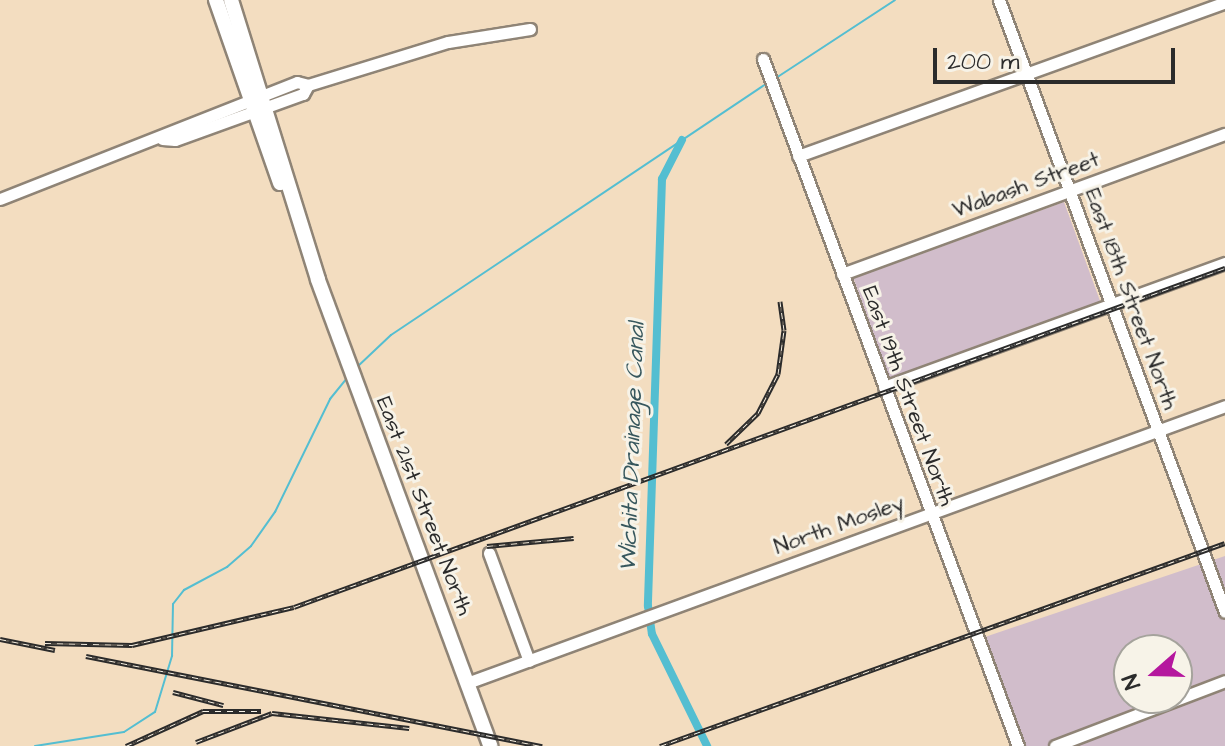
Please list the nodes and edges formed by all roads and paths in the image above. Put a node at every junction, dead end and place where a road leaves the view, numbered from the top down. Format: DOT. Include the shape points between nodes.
graph roads {
  1 [pos="216,0"];
  2 [pos="231,0"];
  3 [pos="999,0"];
  4 [pos="1225,2"];
  5 [pos="530,29"];
  6 [pos="763,59"];
  7 [pos="1028,74"];
  8 [pos="259,103"];
  9 [pos="1225,134"];
  10 [pos="798,156"];
  11 [pos="1070,190"];
  12 [pos="0,199"];
  13 [pos="1225,263"];
  14 [pos="842,274"];
  15 [pos="1112,303"];
  16 [pos="884,387"];
  17 [pos="1225,406"];
  18 [pos="1159,432"];
  19 [pos="930,513"];
  20 [pos="489,553"];
  21 [pos="1225,612"];
  22 [pos="529,661"];
  23 [pos="1225,681"];
  24 [pos="467,683"];
  25 [pos="490,746"];
  26 [pos="1018,746"];
  27 [pos="1055,746"];
  1 -- 8 [label="main road, East 21st Street North"];
  2 -- 8 [label="main road, East 21st Street North"];
  3 -- 7 [label="street, East 18th Street North"];
  4 -- 7 [label="street"];
  5 -- 8 [label="street" via="448,42 308,85 303,94"];
  6 -- 10 [label="street, East 19th Street North"];
  7 -- 10 [label="street"];
  7 -- 11 [label="street, East 18th Street North"];
  8 -- 12 [label="street" via="172,128 162,139"];
  8 -- 24 [label="main road, East 21st Street North" via="318,280"];
  9 -- 11 [label="street, Wabash Street"];
  10 -- 14 [label="street, East 19th Street North"];
  11 -- 14 [label="street, Wabash Street"];
  11 -- 15 [label="street, East 18th Street North"];
  13 -- 15 [label="street"];
  14 -- 16 [label="street, East 19th Street North"];
  15 -- 16 [label="street"];
  15 -- 18 [label="street, East 18th Street North"];
  16 -- 19 [label="street, East 19th Street North"];
  17 -- 18 [label="street, North Mosley"];
  18 -- 19 [label="street, North Mosley"];
  18 -- 21 [label="street, East 18th Street North"];
  19 -- 22 [label="street, North Mosley"];
  19 -- 26 [label="street, East 19th Street North"];
  20 -- 22 [label="street"];
  22 -- 24 [label="street, North Mosley"];
  23 -- 27 [label="street"];
  24 -- 25 [label="main road, East 21st Street North"];
}
